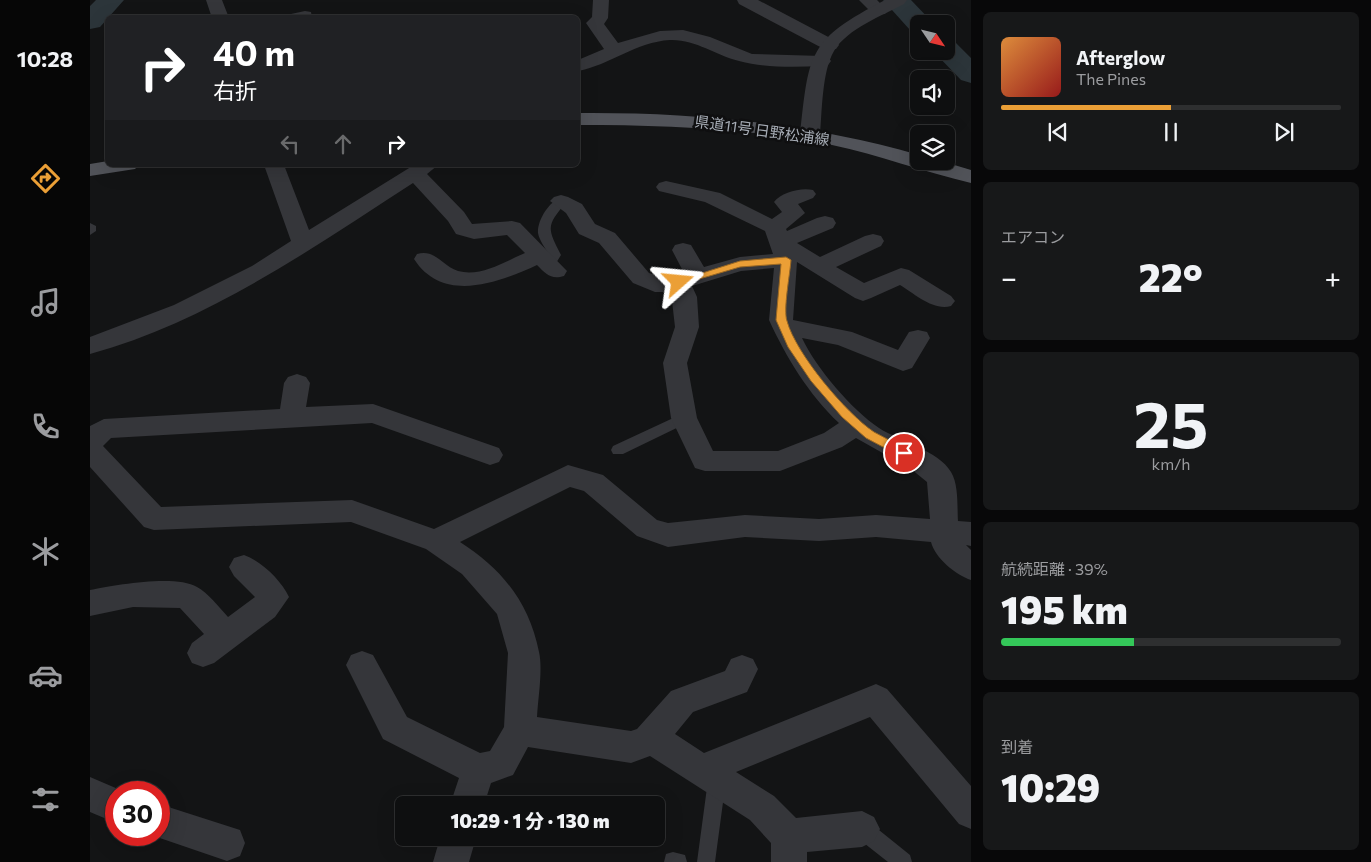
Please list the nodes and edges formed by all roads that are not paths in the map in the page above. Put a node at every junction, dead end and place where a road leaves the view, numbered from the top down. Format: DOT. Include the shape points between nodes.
graph roads {
  1 [pos="214,0"];
  2 [pos="601,0"];
  3 [pos="744,0"];
  4 [pos="882,4"];
  5 [pos="220,15"];
  6 [pos="615,52"];
  7 [pos="826,53"];
  8 [pos="580,65"];
  9 [pos="580,119"];
  10 [pos="810,135"];
  11 [pos="113,167"];
  12 [pos="275,167"];
  13 [pos="421,169"];
  14 [pos="90,170"];
  15 [pos="971,177"];
  16 [pos="666,186"];
  17 [pos="806,194"];
  18 [pos="561,201"];
  19 [pos="825,223"];
  20 [pos="90,226"];
  21 [pos="90,231"];
  22 [pos="748,235"];
  23 [pos="779,240"];
  24 [pos="873,241"];
  25 [pos="304,243"];
  26 [pos="683,250"];
  27 [pos="425,259"];
  28 [pos="548,263"];
  29 [pos="819,266"];
  30 [pos="688,279"];
  31 [pos="943,300"];
  32 [pos="784,327"];
  33 [pos="918,338"];
  34 [pos="90,346"];
  35 [pos="297,383"];
  36 [pos="292,418"];
  37 [pos="684,418"];
  38 [pos="857,424"];
  39 [pos="90,442"];
  40 [pos="481,444"];
  41 [pos="90,449"];
  42 [pos="618,450"];
  43 [pos="959,533"];
  44 [pos="436,541"];
  45 [pos="244,567"];
  46 [pos="971,568"];
  47 [pos="90,603"];
  48 [pos="362,665"];
  49 [pos="742,669"];
  50 [pos="520,730"];
  51 [pos="651,738"];
  52 [pos="478,770"];
  53 [pos="710,775"];
  54 [pos="90,794"];
  55 [pos="470,796"];
  56 [pos="105,801"];
  57 [pos="971,812"];
  58 [pos="170,825"];
  59 [pos="862,829"];
  60 [pos="227,843"];
  61 [pos="456,846"];
  62 [pos="789,849"];
  63 [pos="451,862"];
  64 [pos="706,862"];
  65 [pos="903,862"];
  1 -- 5 [label="street"];
  2 -- 6 [label="street" via="600,18 594,23"];
  3 -- 7 [label="street"];
  4 -- 7 [label="street" via="854,23"];
  6 -- 7 [label="street" via="651,38 672,35 692,37 751,59"];
  6 -- 8 [label="street"];
  7 -- 10 [label="street"];
  9 -- 10 [label="main road, 県道11号 日野松浦線" via="660,118"];
  10 -- 15 [label="main road, 県道11号 日野松浦線"];
  11 -- 14 [label="main road"];
  12 -- 25 [label="street"];
  13 -- 25 [label="street"];
  13 -- 28 [label="street" via="464,230 512,228"];
  16 -- 23 [label="street" via="720,201 755,221"];
  17 -- 23 [label="street" via="785,202 794,213"];
  18 -- 28 [label="lane" via="548,215 544,233 555,255"];
  18 -- 30 [label="street" via="574,208 587,229 607,238 641,278 666,286"];
  19 -- 23 [label="street"];
  20 -- 21 [label="lane"];
  22 -- 23 [label="street"];
  23 -- 29 [label="street"];
  23 -- 30 [label="street" via="740,264"];
  23 -- 32 [label="street" via="781,320"];
  24 -- 29 [label="street"];
  25 -- 34 [label="street" via="260,271 182,311"];
  26 -- 30 [label="street"];
  27 -- 28 [label="street" via="446,275 466,281"];
  29 -- 31 [label="street" via="863,293 901,275"];
  30 -- 37 [label="street" via="685,297 687,327 675,363"];
  32 -- 33 [label="street" via="843,338 903,362"];
  32 -- 38 [label="street" via="815,378"];
  35 -- 36 [label="street"];
  36 -- 39 [label="street" via="104,429"];
  36 -- 40 [label="street" via="373,413"];
  37 -- 38 [label="street" via="705,461 780,461 833,440"];
  37 -- 42 [label="lane"];
  38 -- 43 [label="street" via="940,477"];
  41 -- 44 [label="street" via="154,519 352,511"];
  43 -- 44 [label="street" via="876,526 819,530 745,526 668,535 647,528 593,483 568,476"];
  43 -- 46 [label="street" via="946,545"];
  44 -- 50 [label="street" via="472,565 510,608 524,653"];
  45 -- 47 [label="street" via="274,596 264,608 215,644 187,596 132,594"];
  48 -- 52 [label="street" via="395,728"];
  49 -- 51 [label="street" via="736,682 682,702"];
  50 -- 51 [label="street" via="631,747"];
  50 -- 52 [label="street" via="501,764"];
  51 -- 53 [label="street"];
  52 -- 55 [label="street"];
  53 -- 57 [label="street" via="876,699"];
  53 -- 62 [label="street" via="762,808"];
  53 -- 64 [label="lane"];
  54 -- 56 [label="street"];
  58 -- 60 [label="street"];
  59 -- 62 [label="street"];
  59 -- 65 [label="lane"];
  61 -- 63 [label="street"];
}
